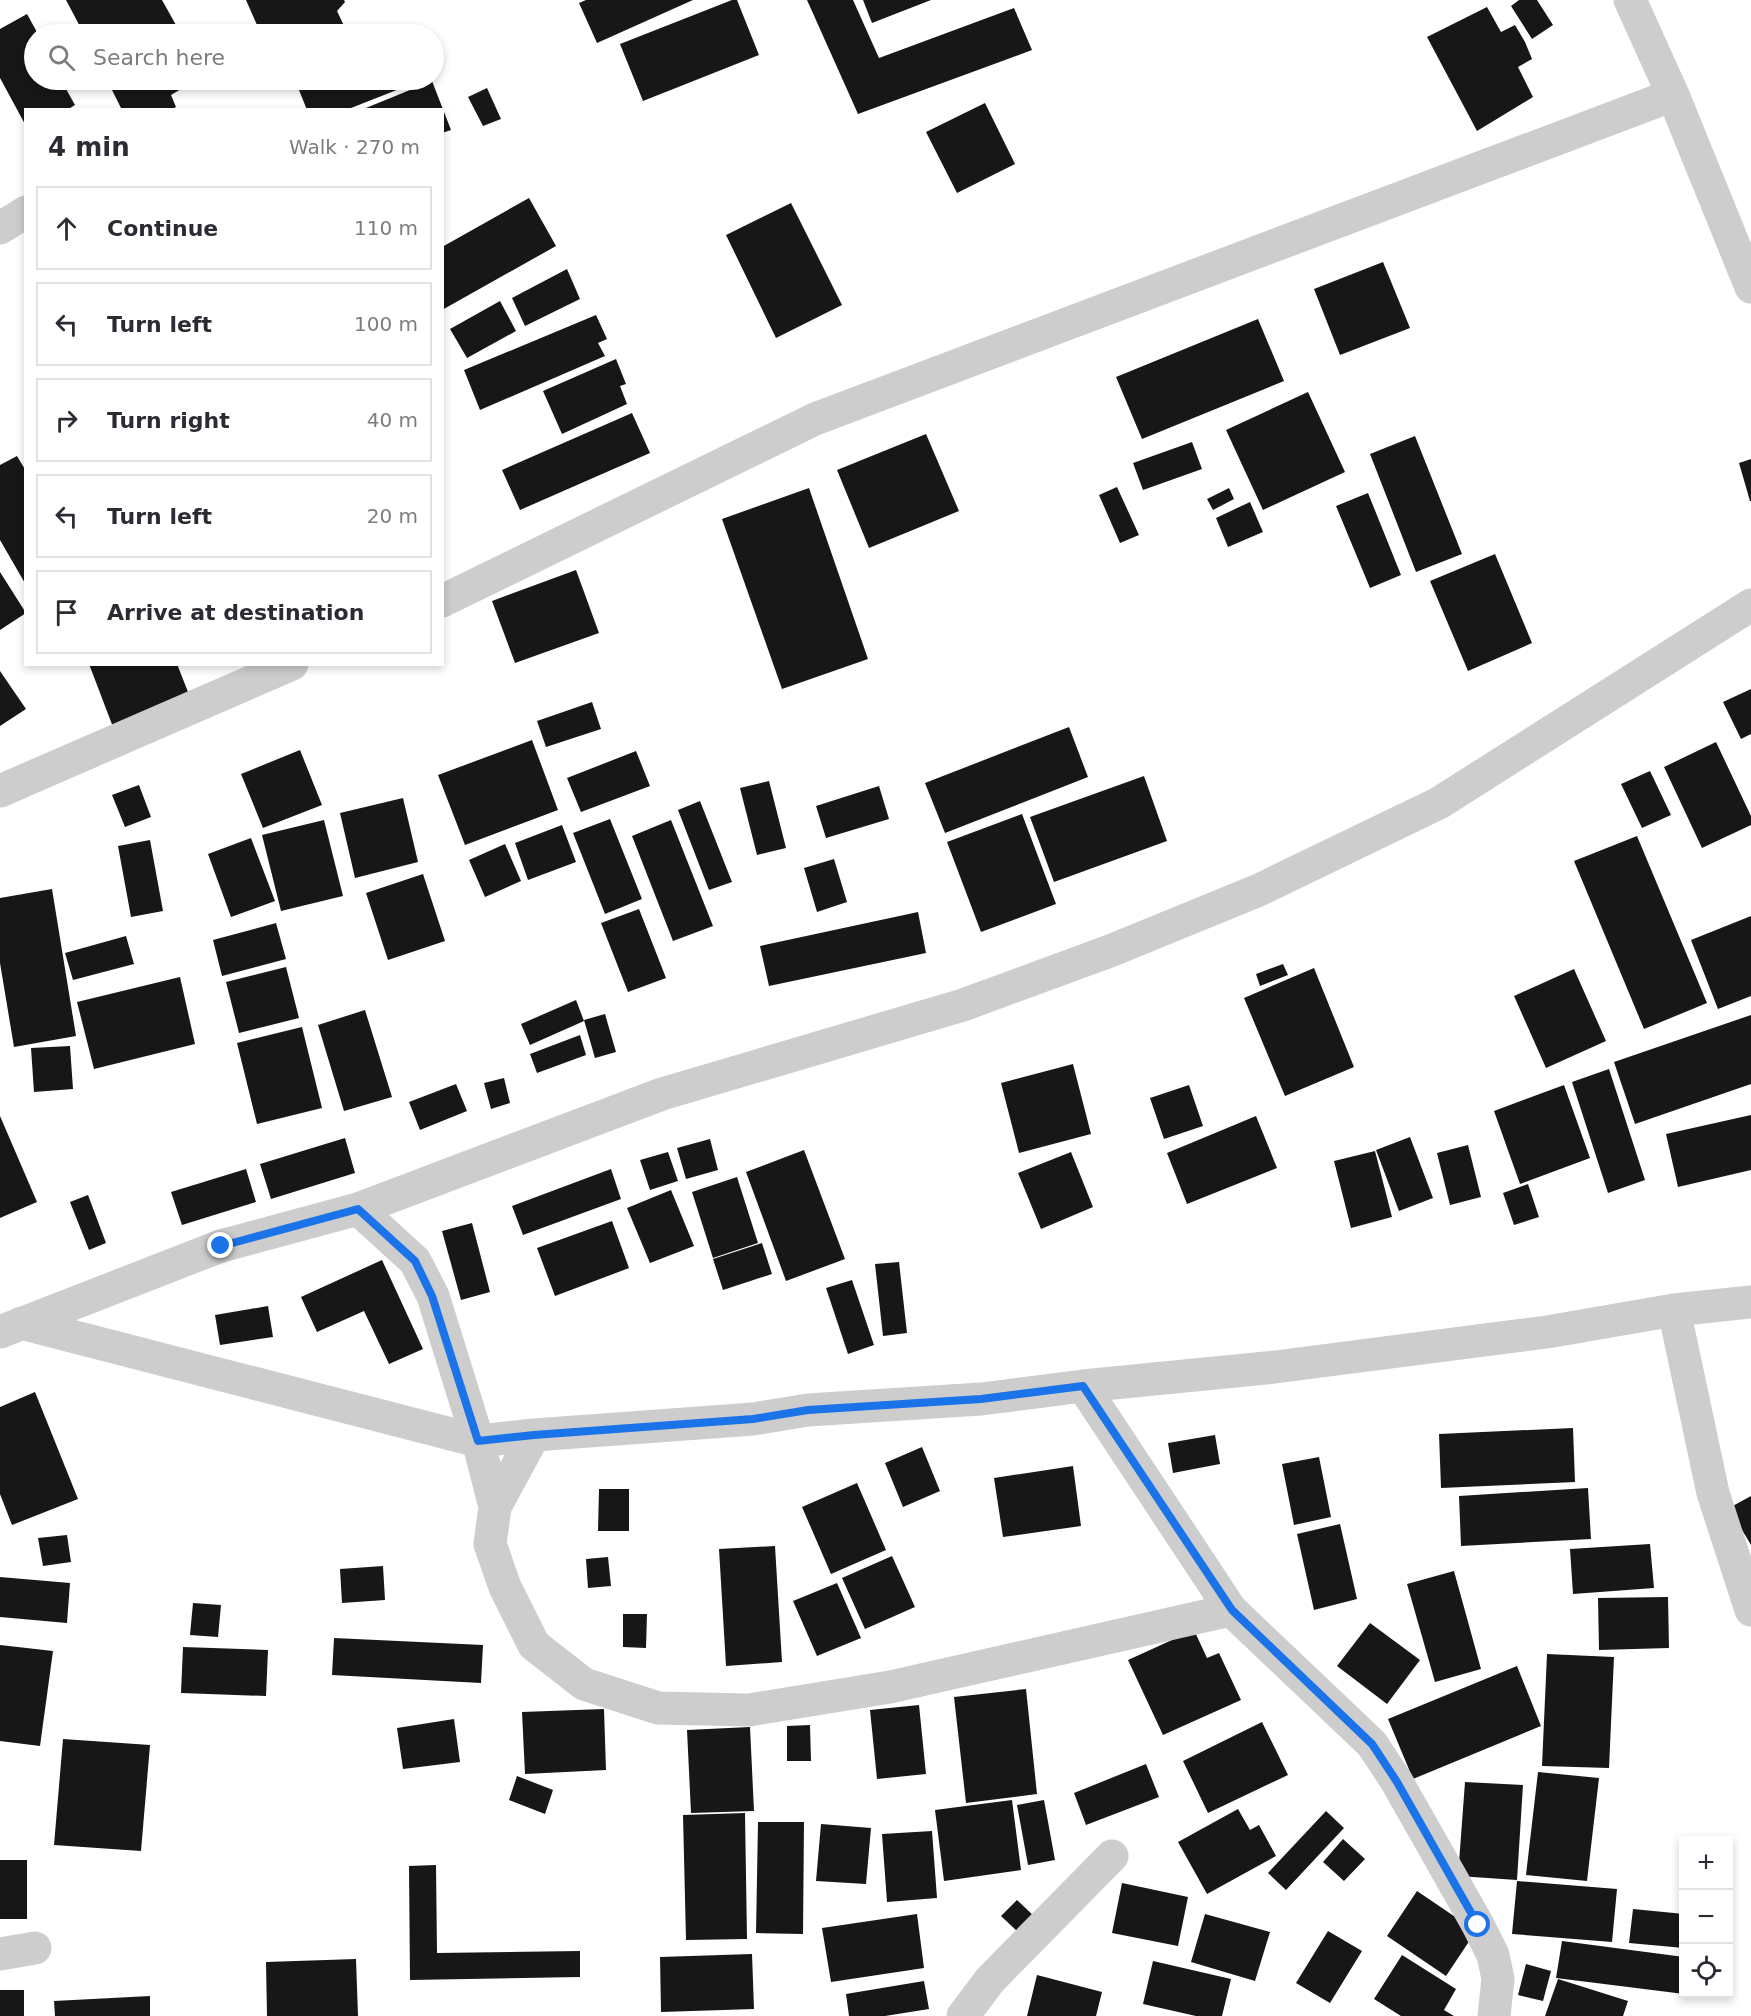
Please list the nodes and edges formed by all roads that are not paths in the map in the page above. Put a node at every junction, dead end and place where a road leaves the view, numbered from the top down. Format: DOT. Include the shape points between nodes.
graph roads {
  1 [pos="1630,0"];
  2 [pos="1673,95"];
  3 [pos="24,213"];
  4 [pos="0,228"];
  5 [pos="1751,287"];
  6 [pos="444,600"];
  7 [pos="1751,605"];
  8 [pos="287,666"];
  9 [pos="0,791"];
  10 [pos="358,1209"];
  11 [pos="1751,1302"];
  12 [pos="1674,1310"];
  13 [pos="10,1327"];
  14 [pos="1083,1386"];
  15 [pos="534,1435"];
  16 [pos="478,1441"];
  17 [pos="495,1507"];
  18 [pos="1232,1610"];
  19 [pos="1751,1610"];
  20 [pos="1112,1856"];
  21 [pos="35,1948"];
  22 [pos="0,1954"];
  23 [pos="963,2016"];
  24 [pos="1494,2016"];
  1 -- 2 [label="street"];
  2 -- 5 [label="street"];
  2 -- 6 [label="street" via="815,419"];
  3 -- 4 [label="street"];
  7 -- 10 [label="street" via="1439,803 1259,890 963,1005 662,1094"];
  8 -- 9 [label="street"];
  10 -- 13 [label="street" via="221,1246"];
  10 -- 16 [label="street" via="415,1261 432,1296"];
  11 -- 12 [label="street"];
  12 -- 14 [label="street" via="1393,1352"];
  12 -- 19 [label="street" via="1713,1493"];
  13 -- 16 [label="street"];
  14 -- 15 [label="street" via="981,1399"];
  14 -- 18 [label="street"];
  15 -- 16 [label="street"];
  15 -- 17 [label="street"];
  16 -- 17 [label="street"];
  17 -- 18 [label="street" via="490,1544 505,1587 534,1645 584,1684 658,1708 749,1710 890,1688"];
  18 -- 24 [label="street" via="1372,1744 1493,1955 1498,1979"];
  20 -- 23 [label="street" via="990,1980"];
  21 -- 22 [label="street"];
}
